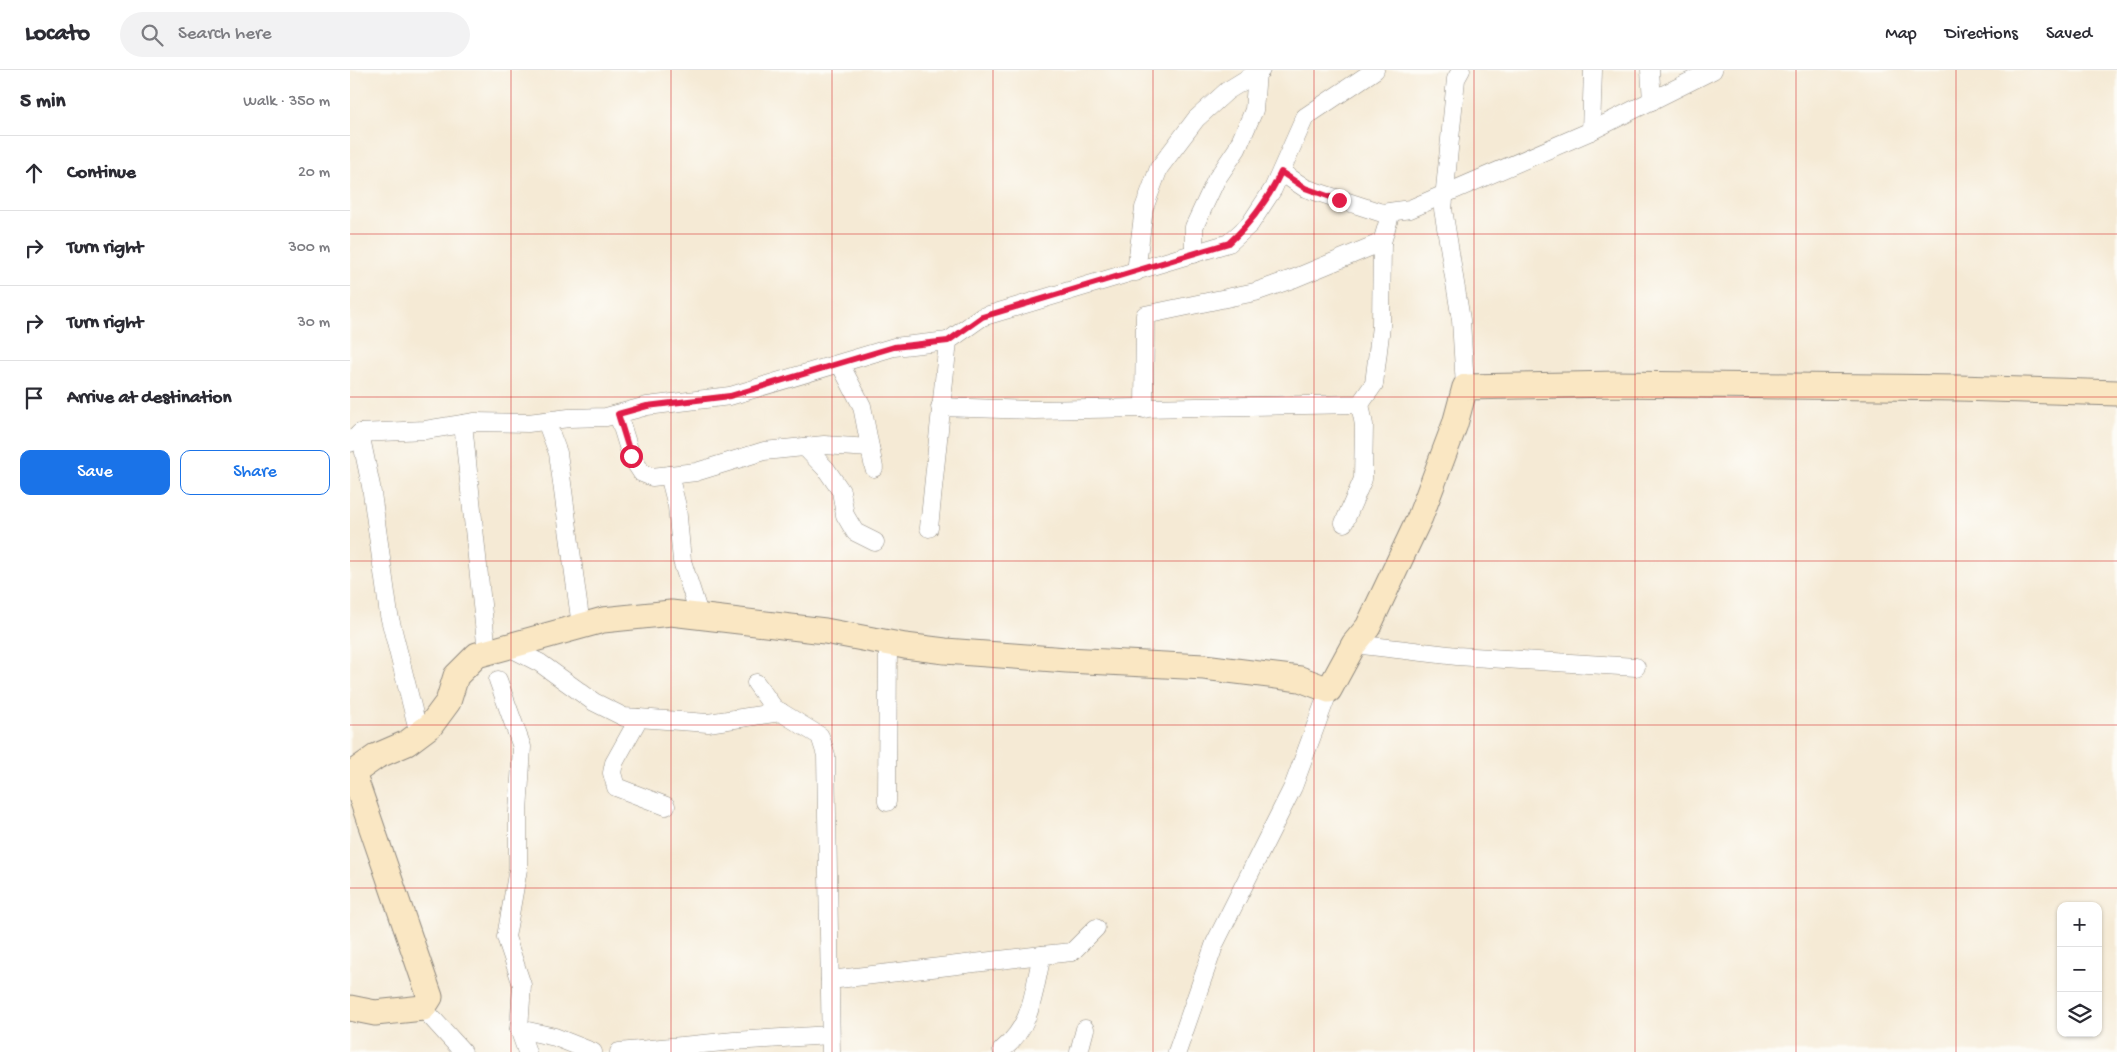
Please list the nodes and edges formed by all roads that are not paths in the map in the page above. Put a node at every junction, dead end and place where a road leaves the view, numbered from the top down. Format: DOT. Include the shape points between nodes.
graph roads {
  1 [pos="1375,70"];
  2 [pos="1461,70"];
  3 [pos="1593,70"];
  4 [pos="1650,70"];
  5 [pos="1713,70"];
  6 [pos="1259,71"];
  7 [pos="1652,101"];
  8 [pos="1591,131"];
  9 [pos="1281,172"];
  10 [pos="1444,193"];
  11 [pos="1391,212"];
  12 [pos="1382,242"];
  13 [pos="1194,254"];
  14 [pos="1136,272"];
  15 [pos="948,341"];
  16 [pos="840,364"];
  17 [pos="1465,387"];
  18 [pos="2117,393"];
  19 [pos="1360,404"];
  20 [pos="940,407"];
  21 [pos="1144,409"];
  22 [pos="618,414"];
  23 [pos="546,421"];
  24 [pos="462,424"];
  25 [pos="355,438"];
  26 [pos="805,447"];
  27 [pos="870,448"];
  28 [pos="874,468"];
  29 [pos="669,475"];
  30 [pos="1344,523"];
  31 [pos="929,528"];
  32 [pos="875,542"];
  33 [pos="700,617"];
  34 [pos="581,626"];
  35 [pos="888,643"];
  36 [pos="1354,644"];
  37 [pos="498,650"];
  38 [pos="1636,667"];
  39 [pos="498,680"];
  40 [pos="756,683"];
  41 [pos="1329,690"];
  42 [pos="781,712"];
  43 [pos="639,718"];
  44 [pos="419,734"];
  45 [pos="352,772"];
  46 [pos="887,802"];
  47 [pos="666,806"];
  48 [pos="1096,928"];
  49 [pos="1042,955"];
  50 [pos="830,980"];
  51 [pos="350,1008"];
  52 [pos="423,1008"];
  53 [pos="520,1029"];
  54 [pos="1085,1029"];
  55 [pos="831,1044"];
  56 [pos="766,1045"];
  57 [pos="998,1051"];
  58 [pos="463,1052"];
  59 [pos="527,1052"];
  60 [pos="593,1052"];
  61 [pos="619,1052"];
  62 [pos="1079,1052"];
  63 [pos="1178,1052"];
  1 -- 9 [label="street" via="1305,117"];
  2 -- 10 [label="street" via="1456,79"];
  3 -- 8 [label="street"];
  4 -- 7 [label="street"];
  5 -- 7 [label="street"];
  6 -- 13 [label="street" via="1254,110 1194,227"];
  6 -- 14 [label="street" via="1227,91 1196,119 1159,168 1144,208"];
  7 -- 8 [label="street"];
  8 -- 10 [label="street"];
  9 -- 11 [label="street" via="1305,188 1382,213"];
  9 -- 13 [label="street" via="1250,224 1229,243"];
  10 -- 11 [label="street" via="1410,209"];
  10 -- 17 [label="street" via="1442,209 1461,320"];
  11 -- 12 [label="street"];
  12 -- 19 [label="street" via="1381,326 1374,384"];
  12 -- 21 [label="street" via="1255,292 1145,316"];
  13 -- 14 [label="street"];
  14 -- 15 [label="street" via="982,317"];
  15 -- 16 [label="street" via="894,347"];
  15 -- 20 [label="street"];
  16 -- 22 [label="street" via="730,396 647,406"];
  16 -- 27 [label="street" via="862,406"];
  17 -- 18 [label="street" via="1616,384"];
  17 -- 36 [label="street" via="1455,424 1420,517 1368,626"];
  19 -- 21 [label="street"];
  19 -- 30 [label="street" via="1364,425 1363,478"];
  20 -- 21 [label="street"];
  20 -- 31 [label="street"];
  22 -- 23 [label="street"];
  22 -- 29 [label="street" via="631,456 642,473 652,477"];
  23 -- 24 [label="street"];
  23 -- 34 [label="street" via="558,453"];
  24 -- 25 [label="street"];
  24 -- 37 [label="street"];
  25 -- 44 [label="street" via="371,486 389,615"];
  26 -- 27 [label="street"];
  26 -- 29 [label="street" via="764,451 696,472"];
  26 -- 32 [label="street" via="841,491 845,515 855,532"];
  27 -- 28 [label="street"];
  29 -- 33 [label="street" via="677,506 682,561"];
  33 -- 34 [label="street" via="671,613 603,620"];
  33 -- 35 [label="street" via="825,631"];
  34 -- 37 [label="street"];
  35 -- 41 [label="street" via="945,651 1204,667 1300,679"];
  35 -- 46 [label="street"];
  36 -- 38 [label="street" via="1466,656"];
  36 -- 41 [label="street"];
  37 -- 43 [label="street" via="540,663 594,702 624,717"];
  37 -- 44 [label="street" via="477,655 456,676 448,702 431,725"];
  39 -- 53 [label="street" via="522,746 518,869 506,937 522,984"];
  40 -- 42 [label="street" via="774,708"];
  41 -- 63 [label="street" via="1292,787 1215,943"];
  42 -- 43 [label="street" via="708,723"];
  42 -- 50 [label="street" via="820,736 826,755"];
  43 -- 47 [label="street" via="614,763 612,773 616,787"];
  44 -- 45 [label="street"];
  45 -- 52 [label="street" via="430,997"];
  48 -- 49 [label="street" via="1072,952"];
  49 -- 50 [label="street"];
  49 -- 57 [label="street" via="1029,1016 1015,1040"];
  50 -- 55 [label="street"];
  51 -- 52 [label="street" via="375,1013"];
  52 -- 58 [label="street"];
  53 -- 59 [label="street"];
  53 -- 60 [label="street" via="555,1037"];
  54 -- 62 [label="street"];
  55 -- 56 [label="street"];
  56 -- 61 [label="street"];
}
